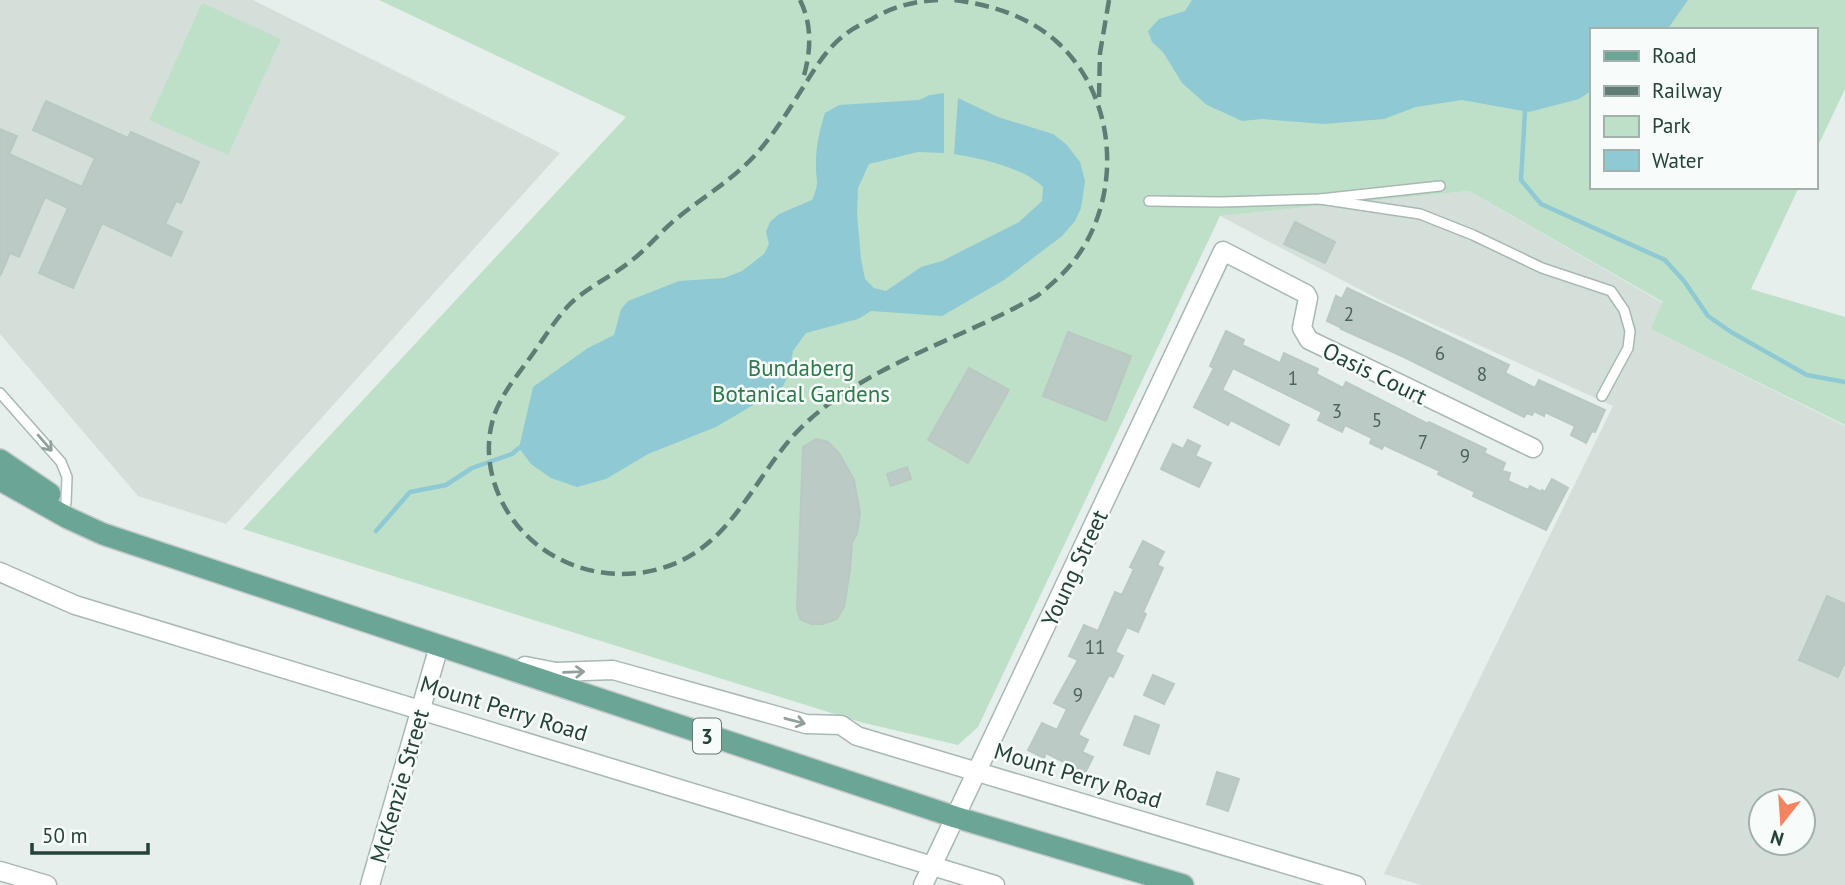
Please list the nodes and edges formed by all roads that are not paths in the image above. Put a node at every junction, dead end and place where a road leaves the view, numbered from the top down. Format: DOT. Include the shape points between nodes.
graph roads {
  1 [pos="1440,186"];
  2 [pos="1320,199"];
  3 [pos="1149,201"];
  4 [pos="1223,251"];
  5 [pos="0,393"];
  6 [pos="1602,396"];
  7 [pos="1538,451"];
  8 [pos="0,460"];
  9 [pos="0,481"];
  10 [pos="66,503"];
  11 [pos="156,552"];
  12 [pos="0,572"];
  13 [pos="449,650"];
  14 [pos="421,710"];
  15 [pos="978,773"];
  16 [pos="956,817"];
  17 [pos="931,867"];
  18 [pos="0,871"];
  19 [pos="47,885"];
  20 [pos="370,885"];
  21 [pos="923,885"];
  22 [pos="995,885"];
  23 [pos="1183,885"];
  24 [pos="1356,885"];
  1 -- 2 [label="lane"];
  2 -- 3 [label="lane"];
  2 -- 6 [label="lane" via="1420,214 1542,268 1611,290 1630,331 1628,348"];
  4 -- 7 [label="street, Oasis Court" via="1306,294 1302,328 1309,340"];
  4 -- 15 [label="street, Young Street"];
  5 -- 10 [label="lane, one-way" via="61,462 67,477"];
  8 -- 10 [label="main road, Mount Perry Road / 3"];
  9 -- 11 [label="main road, Mount Perry Road / 3" via="103,534"];
  10 -- 11 [label="main road, Mount Perry Road / 3"];
  11 -- 13 [label="main road, Mount Perry Road / 3"];
  12 -- 14 [label="street, Mount Perry Road" via="75,605"];
  13 -- 14 [label="street, McKenzie Street"];
  13 -- 15 [label="street, Mount Perry Road, one-way" via="556,672 613,670 806,724 841,725 857,736"];
  13 -- 16 [label="main road, Mount Perry Road / 3"];
  14 -- 17 [label="street, Mount Perry Road"];
  14 -- 20 [label="street, McKenzie Street"];
  15 -- 16 [label="street, Young Street"];
  15 -- 24 [label="street, Mount Perry Road"];
  16 -- 17 [label="street, Young Street"];
  16 -- 23 [label="main road, Mount Perry Road / 3"];
  17 -- 21 [label="street, Young Street"];
  17 -- 22 [label="street, Mount Perry Road"];
  18 -- 19 [label="street"];
}
